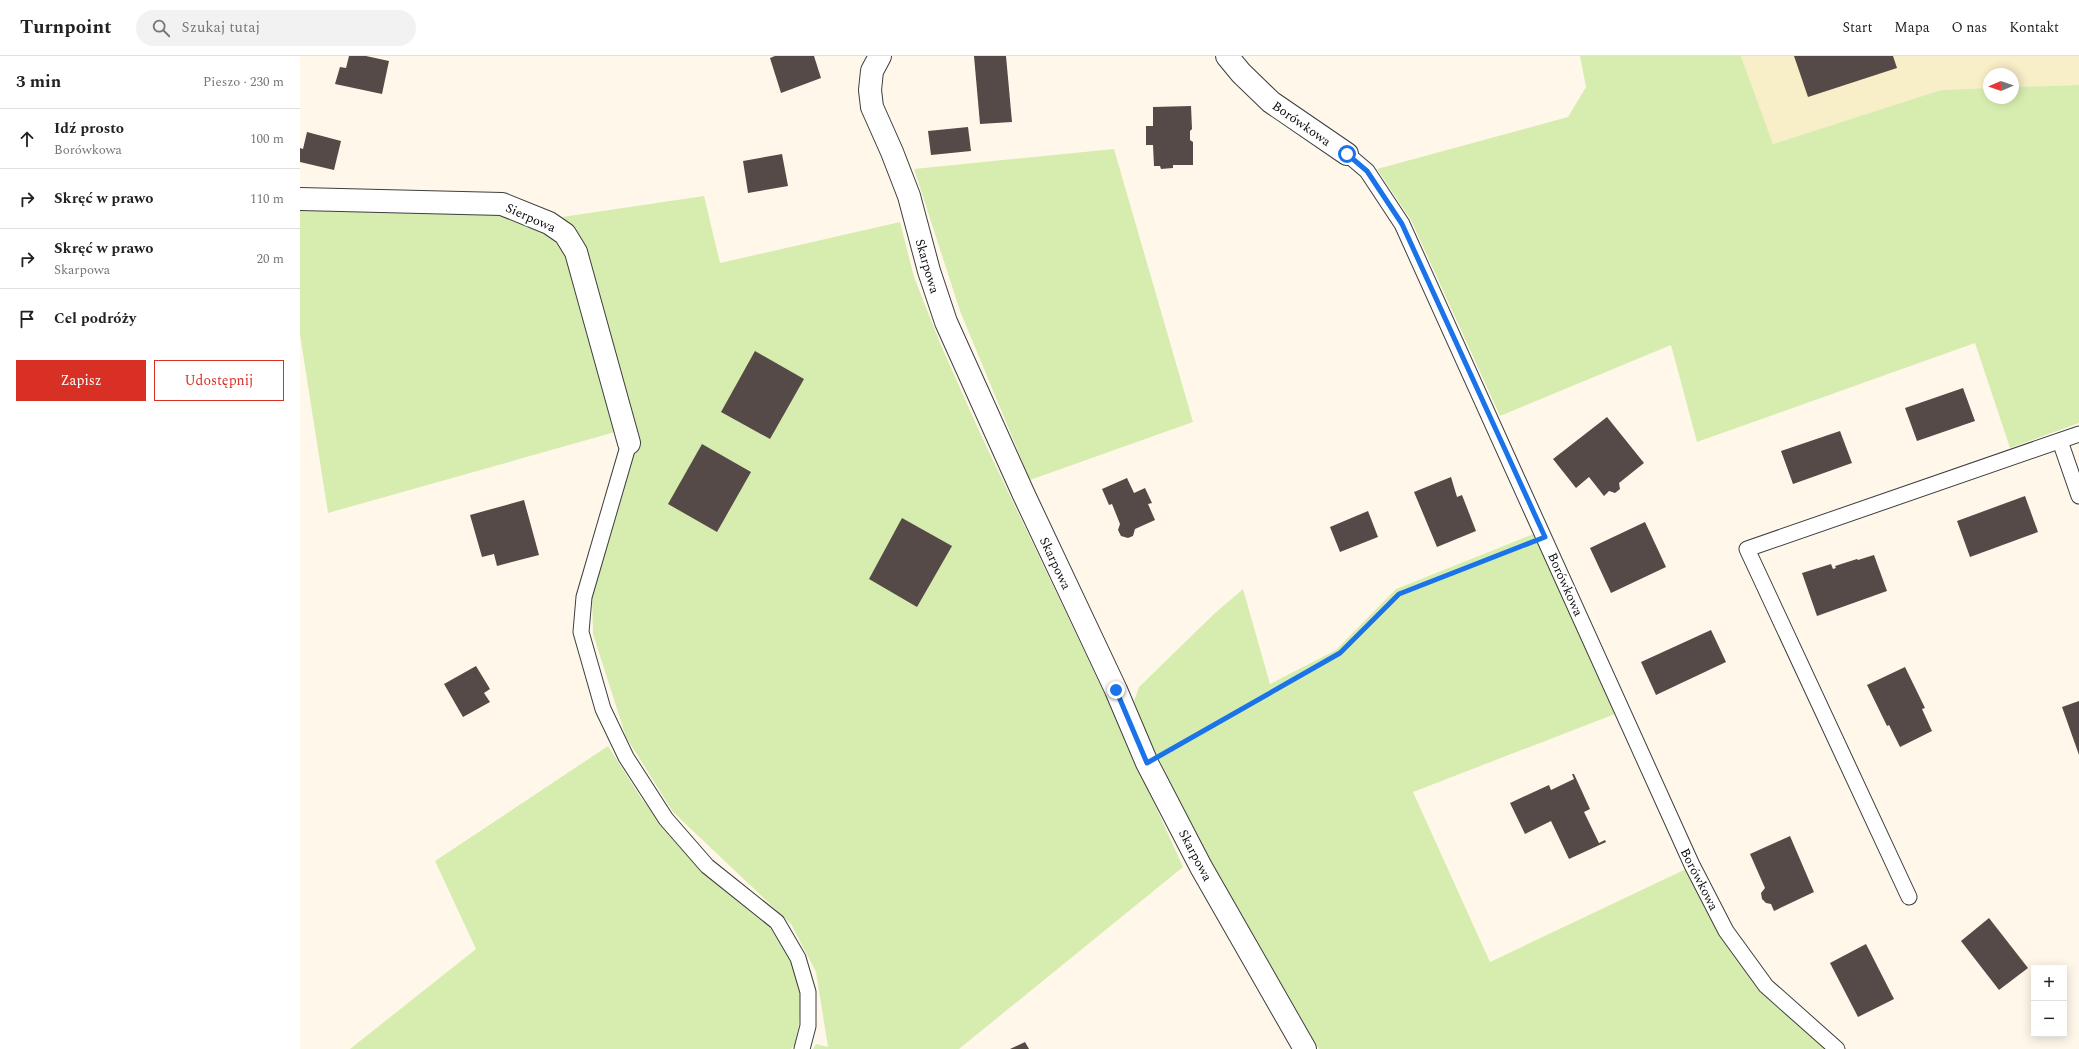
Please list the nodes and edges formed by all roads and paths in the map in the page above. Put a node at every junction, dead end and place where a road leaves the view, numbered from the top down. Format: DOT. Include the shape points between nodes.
graph roads {
  1 [pos="880,56"];
  2 [pos="1227,56"];
  3 [pos="1347,154"];
  4 [pos="300,200"];
  5 [pos="2079,434"];
  6 [pos="2060,441"];
  7 [pos="629,443"];
  8 [pos="2079,496"];
  9 [pos="1545,537"];
  10 [pos="1147,763"];
  11 [pos="1909,897"];
  12 [pos="802,1049"];
  13 [pos="1305,1049"];
  14 [pos="1837,1049"];
  1 -- 10 [label="street, Skarpowa" via="872,71 872,107 909,196 946,322 1116,690"];
  2 -- 3 [label="street, Borówkowa" via="1271,102"];
  3 -- 9 [label="lane, Borówkowa" via="1367,171 1402,224"];
  4 -- 7 [label="street, Sierpowa" via="502,204 549,223 565,234 576,252"];
  5 -- 6 [label="lane"];
  6 -- 8 [label="lane"];
  6 -- 11 [label="lane" via="1748,549"];
  7 -- 12 [label="lane" via="584,597 581,632 604,709 626,757 666,819 707,866 777,922 798,958 808,992 808,1026"];
  9 -- 10 [label="path" via="1399,594 1340,653"];
  9 -- 14 [label="lane, Borówkowa" via="1692,865 1726,931 1766,986"];
  10 -- 13 [label="street, Skarpowa" via="1201,867"];
}
